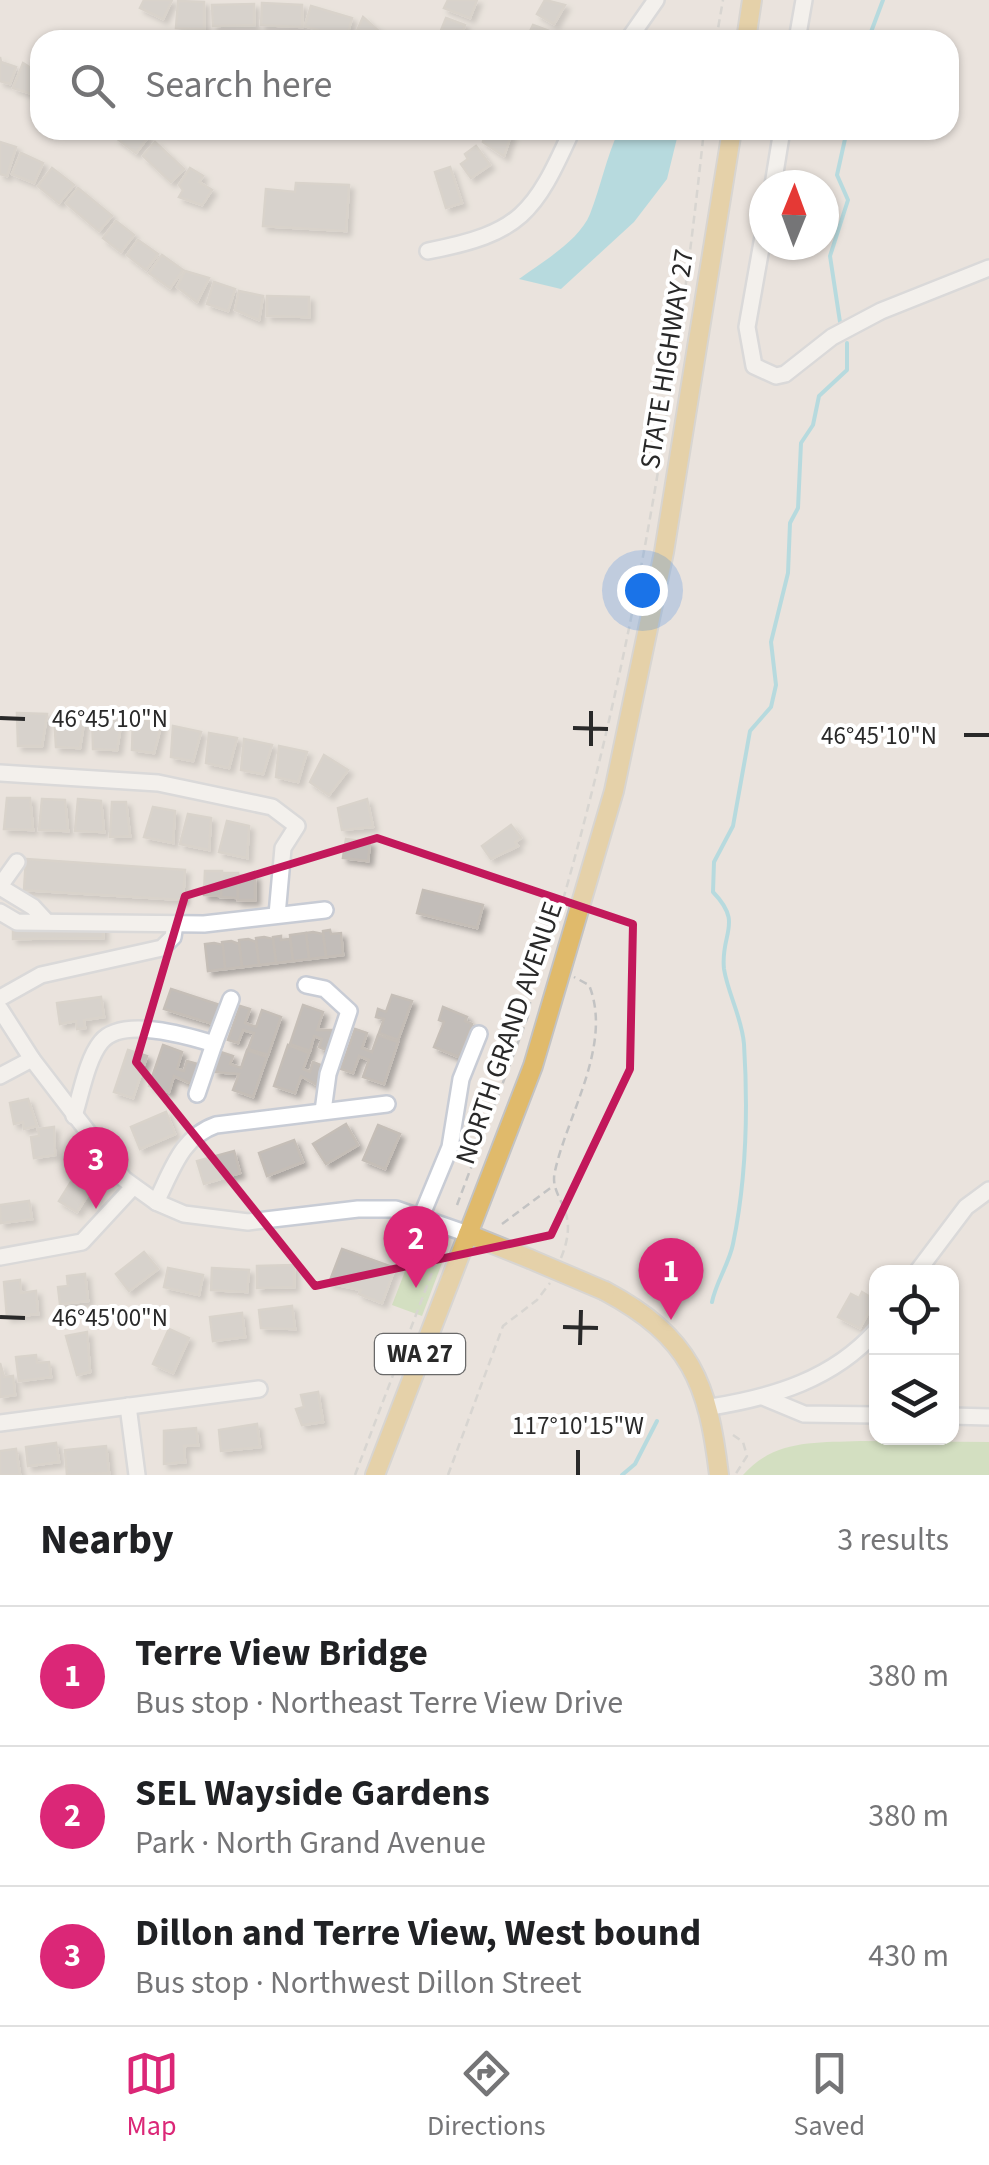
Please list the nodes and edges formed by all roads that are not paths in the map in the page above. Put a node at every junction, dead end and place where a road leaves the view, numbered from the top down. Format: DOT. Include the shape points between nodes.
graph roads {
  1 [pos="656,0"];
  2 [pos="752,0"];
  3 [pos="804,0"];
  4 [pos="635,30"];
  5 [pos="748,30"];
  6 [pos="799,30"];
  7 [pos="567,140"];
  8 [pos="730,140"];
  9 [pos="780,140"];
  10 [pos="775,170"];
  11 [pos="428,251"];
  12 [pos="759,260"];
  13 [pos="989,268"];
  14 [pos="656,597"];
  15 [pos="0,772"];
  16 [pos="17,862"];
  17 [pos="0,887"];
  18 [pos="325,910"];
  19 [pos="0,912"];
  20 [pos="276,915"];
  21 [pos="45,920"];
  22 [pos="175,924"];
  23 [pos="306,986"];
  24 [pos="0,998"];
  25 [pos="231,1000"];
  26 [pos="0,1010"];
  27 [pos="479,1034"];
  28 [pos="214,1044"];
  29 [pos="32,1059"];
  30 [pos="0,1076"];
  31 [pos="197,1094"];
  32 [pos="387,1104"];
  33 [pos="323,1110"];
  34 [pos="74,1116"];
  35 [pos="132,1188"];
  36 [pos="989,1190"];
  37 [pos="156,1202"];
  38 [pos="421,1217"];
  39 [pos="468,1234"];
  40 [pos="0,1256"];
  41 [pos="922,1265"];
  42 [pos="869,1337"];
  43 [pos="260,1389"];
  44 [pos="763,1397"];
  45 [pos="128,1406"];
  46 [pos="711,1408"];
  47 [pos="869,1416"];
  48 [pos="959,1416"];
  49 [pos="989,1417"];
  50 [pos="0,1423"];
  51 [pos="137,1475"];
  52 [pos="375,1475"];
  53 [pos="719,1475"];
  1 -- 4 [label="street"];
  2 -- 5 [label="main road"];
  3 -- 6 [label="street"];
  7 -- 11 [label="street" via="543,193 515,222 480,239"];
  8 -- 14 [label="main road, STATE HIGHWAY 27 / WA 27"];
  9 -- 10 [label="street"];
  12 -- 13 [label="street" via="746,338 754,366 776,376 881,311"];
  14 -- 39 [label="main road, NORTH GRAND AVENUE / WA 27" via="581,912 533,1066"];
  15 -- 20 [label="street" via="158,783 272,806 297,826 284,848"];
  16 -- 17 [label="street"];
  17 -- 21 [label="street"];
  18 -- 20 [label="street"];
  19 -- 21 [label="street" via="18,922"];
  20 -- 22 [label="street"];
  21 -- 22 [label="street"];
  22 -- 24 [label="street" via="162,948 41,975"];
  23 -- 33 [label="street" via="325,989 349,1011"];
  25 -- 28 [label="street"];
  26 -- 29 [label="street"];
  27 -- 38 [label="street" via="461,1079 450,1147"];
  28 -- 31 [label="street"];
  28 -- 34 [label="street" via="165,1029 110,1034 99,1044"];
  29 -- 30 [label="street"];
  29 -- 34 [label="street"];
  32 -- 33 [label="street"];
  33 -- 37 [label="street" via="196,1132"];
  34 -- 35 [label="street"];
  35 -- 37 [label="street"];
  35 -- 40 [label="street" via="82,1242"];
  36 -- 41 [label="street"];
  37 -- 38 [label="street" via="248,1222 376,1208"];
  38 -- 39 [label="street"];
  39 -- 46 [label="main road, bridge" via="606,1290 665,1332"];
  39 -- 52 [label="main road, NORTH GRAND AVENUE / WA 27"];
  42 -- 44 [label="street" via="804,1384"];
  43 -- 45 [label="street"];
  44 -- 46 [label="street"];
  44 -- 47 [label="street" via="804,1414"];
  45 -- 50 [label="street"];
  45 -- 51 [label="street"];
  46 -- 53 [label="main road"];
  48 -- 49 [label="street"];
}
